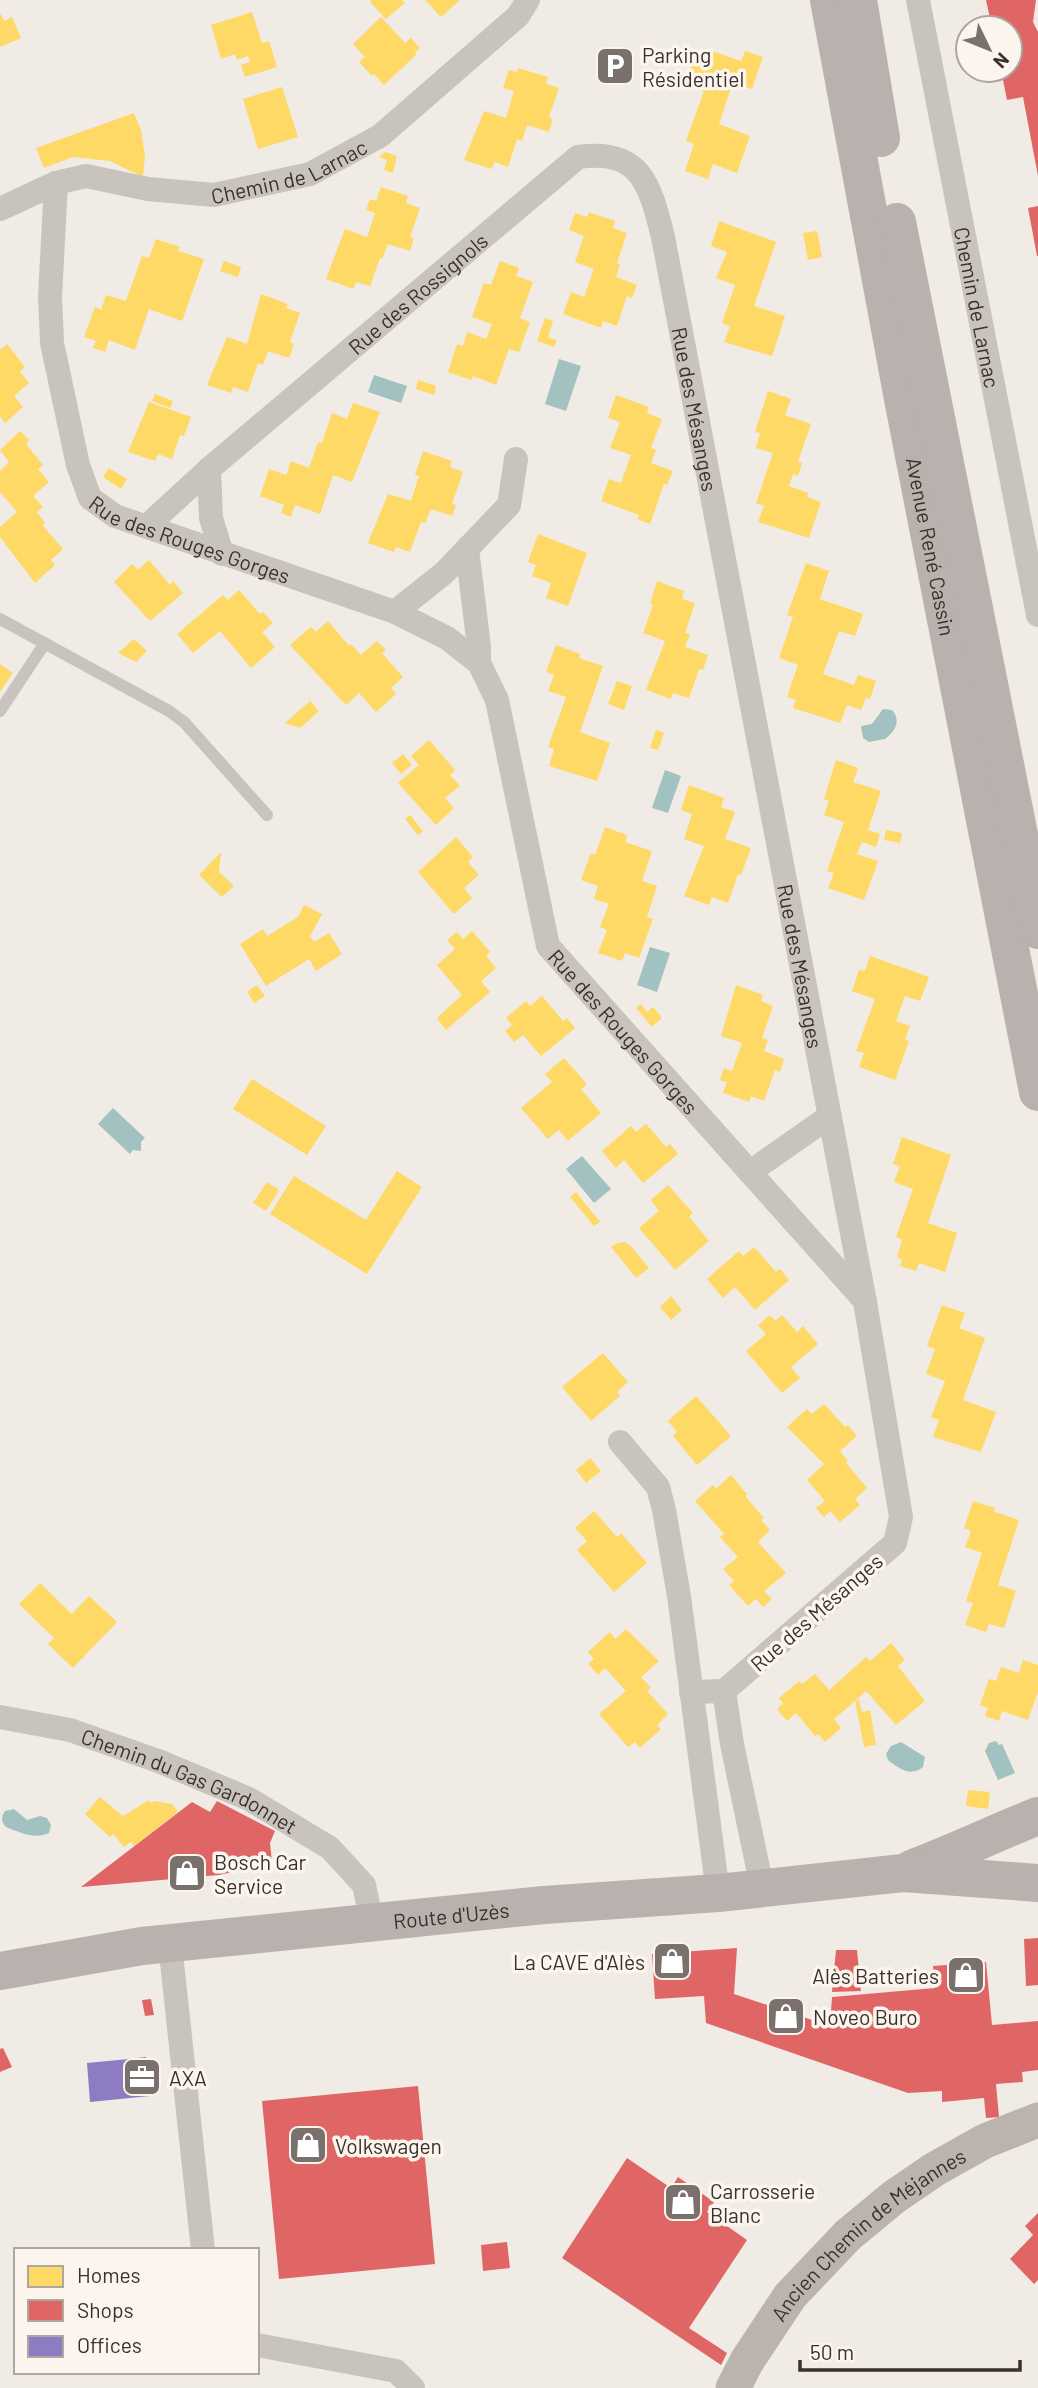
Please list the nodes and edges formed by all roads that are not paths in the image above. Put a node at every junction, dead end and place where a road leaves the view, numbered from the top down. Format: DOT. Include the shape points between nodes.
graph roads {
  1 [pos="528,0"];
  2 [pos="829,0"];
  3 [pos="858,0"];
  4 [pos="918,0"];
  5 [pos="638,169"];
  6 [pos="56,183"];
  7 [pos="0,209"];
  8 [pos="516,459"];
  9 [pos="209,469"];
  10 [pos="147,526"];
  11 [pos="467,549"];
  12 [pos="222,554"];
  13 [pos="395,612"];
  14 [pos="1038,615"];
  15 [pos="0,619"];
  16 [pos="45,643"];
  17 [pos="479,663"];
  18 [pos="0,711"];
  19 [pos="267,815"];
  20 [pos="1038,930"];
  21 [pos="1038,1092"];
  22 [pos="830,1116"];
  23 [pos="750,1172"];
  24 [pos="865,1301"];
  25 [pos="620,1442"];
  26 [pos="724,1691"];
  27 [pos="691,1692"];
  28 [pos="0,1717"];
  29 [pos="1038,1816"];
  30 [pos="903,1873"];
  31 [pos="1038,1883"];
  32 [pos="762,1887"];
  33 [pos="718,1893"];
  34 [pos="372,1923"];
  35 [pos="170,1944"];
  36 [pos="0,1971"];
  37 [pos="1038,2120"];
  38 [pos="203,2248"];
  39 [pos="259,2345"];
  40 [pos="413,2388"];
  41 [pos="733,2388"];
  1 -- 6 [label="street, Chemin de Larnac" via="519,16 380,136 310,174 214,195 148,189 86,176"];
  2 -- 21 [label="main road, Avenue René Cassin"];
  3 -- 20 [label="main road, Avenue René Cassin" via="888,177"];
  4 -- 14 [label="street, Chemin de Larnac"];
  5 -- 9 [label="street, Rue des Rossignols" via="620,158 578,157"];
  5 -- 22 [label="street, Rue des Mésanges" via="653,195 663,237"];
  6 -- 7 [label="street, Chemin de Larnac"];
  6 -- 10 [label="street, Rue des Rouges Gorges" via="52,342 78,465 90,498 115,516"];
  8 -- 11 [label="street" via="509,505"];
  9 -- 10 [label="street, Rue des Rossignols"];
  9 -- 12 [label="street" via="211,518"];
  10 -- 12 [label="street, Rue des Rouges Gorges"];
  11 -- 13 [label="street"];
  11 -- 17 [label="street, Rue des Rouges Gorges"];
  12 -- 13 [label="street, Rue des Rouges Gorges"];
  13 -- 17 [label="street, Rue des Rouges Gorges" via="447,638"];
  15 -- 16 [label="lane"];
  16 -- 18 [label="lane"];
  16 -- 19 [label="lane" via="184,722"];
  17 -- 23 [label="street, Rue des Rouges Gorges" via="497,701 548,946"];
  22 -- 23 [label="street"];
  22 -- 24 [label="street, Rue des Mésanges"];
  23 -- 24 [label="street, Rue des Rouges Gorges"];
  24 -- 26 [label="street, Rue des Mésanges" via="901,1517 895,1543"];
  25 -- 27 [label="street" via="658,1487"];
  26 -- 27 [label="street"];
  26 -- 32 [label="street"];
  27 -- 33 [label="street"];
  28 -- 34 [label="street, Chemin du Gas Gardonnet" via="70,1730 250,1799 330,1847 364,1885"];
  29 -- 30 [label="main road, Route d'Uzès"];
  30 -- 31 [label="main road, Route d'Uzès"];
  30 -- 32 [label="main road, Route d'Uzès"];
  32 -- 33 [label="main road, Route d'Uzès"];
  33 -- 34 [label="main road, Route d'Uzès"];
  34 -- 35 [label="main road, Route d'Uzès"];
  35 -- 36 [label="main road, Route d'Uzès"];
  35 -- 38 [label="street"];
  37 -- 41 [label="street, Ancien Chemin de Méjannes" via="985,2141 935,2169 848,2235 790,2295"];
  39 -- 40 [label="street" via="396,2371"];
}
